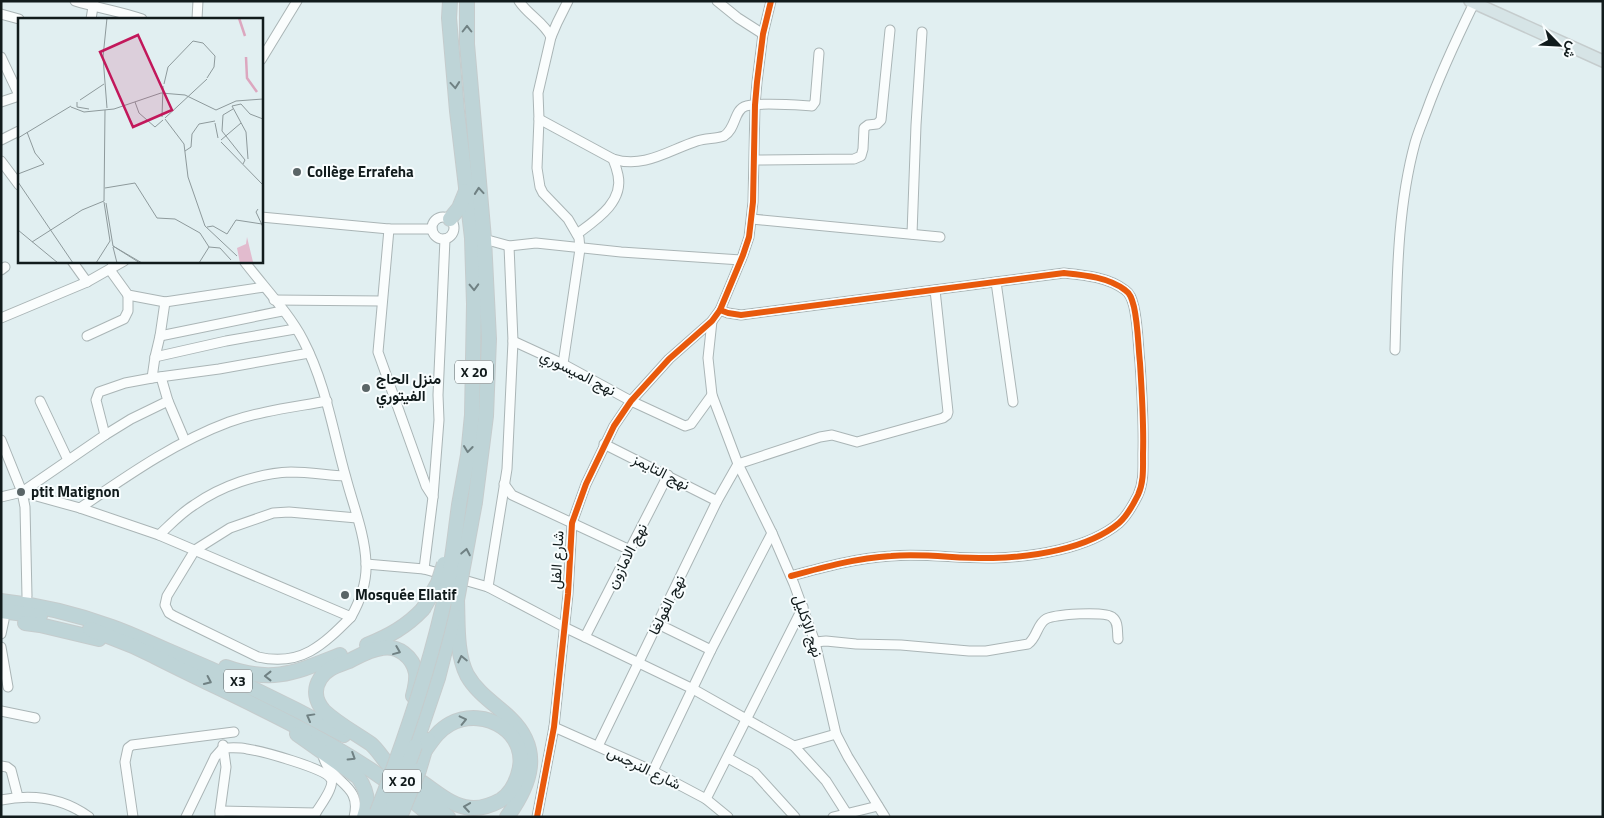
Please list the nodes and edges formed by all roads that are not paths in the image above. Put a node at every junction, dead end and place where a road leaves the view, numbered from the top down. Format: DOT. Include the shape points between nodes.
graph roads {
  1 [pos="75,1"];
  2 [pos="198,1"];
  3 [pos="297,1"];
  4 [pos="449,1"];
  5 [pos="519,1"];
  6 [pos="568,1"];
  7 [pos="717,1"];
  8 [pos="771,1"];
  9 [pos="467,2"];
  10 [pos="1472,2"];
  11 [pos="93,4"];
  12 [pos="1,14"];
  13 [pos="91,18"];
  14 [pos="139,18"];
  15 [pos="197,18"];
  16 [pos="17,20"];
  17 [pos="890,30"];
  18 [pos="922,32"];
  19 [pos="763,34"];
  20 [pos="551,37"];
  21 [pos="819,53"];
  22 [pos="1,57"];
  23 [pos="262,58"];
  24 [pos="1603,62"];
  25 [pos="18,94"];
  26 [pos="18,96"];
  27 [pos="1,102"];
  28 [pos="755,105"];
  29 [pos="539,119"];
  30 [pos="18,132"];
  31 [pos="1,140"];
  32 [pos="613,159"];
  33 [pos="755,160"];
  34 [pos="1,161"];
  35 [pos="5,173"];
  36 [pos="18,183"];
  37 [pos="467,188"];
  38 [pos="262,217"];
  39 [pos="450,218"];
  40 [pos="752,219"];
  41 [pos="389,229"];
  42 [pos="432,229"];
  43 [pos="577,234"];
  44 [pos="912,234"];
  45 [pos="940,237"];
  46 [pos="445,239"];
  47 [pos="484,239"];
  48 [pos="509,246"];
  49 [pos="580,249"];
  50 [pos="741,260"];
  51 [pos="73,262"];
  52 [pos="115,262"];
  53 [pos="122,262"];
  54 [pos="245,262"];
  55 [pos="110,270"];
  56 [pos="87,282"];
  57 [pos="996,282"];
  58 [pos="264,286"];
  59 [pos="935,290"];
  60 [pos="128,295"];
  61 [pos="274,300"];
  62 [pos="382,301"];
  63 [pos="165,302"];
  64 [pos="720,310"];
  65 [pos="282,311"];
  66 [pos="1,318"];
  67 [pos="712,321"];
  68 [pos="296,329"];
  69 [pos="88,336"];
  70 [pos="160,336"];
  71 [pos="513,342"];
  72 [pos="1395,350"];
  73 [pos="309,353"];
  74 [pos="155,357"];
  75 [pos="563,364"];
  76 [pos="157,378"];
  77 [pos="712,395"];
  78 [pos="40,401"];
  79 [pos="168,401"];
  80 [pos="327,401"];
  81 [pos="631,401"];
  82 [pos="1013,402"];
  83 [pos="105,435"];
  84 [pos="1,440"];
  85 [pos="185,441"];
  86 [pos="604,444"];
  87 [pos="68,460"];
  88 [pos="738,464"];
  89 [pos="668,475"];
  90 [pos="345,476"];
  91 [pos="504,484"];
  92 [pos="22,492"];
  93 [pos="1,497"];
  94 [pos="433,497"];
  95 [pos="717,501"];
  96 [pos="459,505"];
  97 [pos="80,508"];
  98 [pos="357,518"];
  99 [pos="572,523"];
  100 [pos="772,533"];
  101 [pos="159,535"];
  102 [pos="195,550"];
  103 [pos="630,550"];
  104 [pos="366,564"];
  105 [pos="424,569"];
  106 [pos="791,576"];
  107 [pos="488,586"];
  108 [pos="1,592"];
  109 [pos="27,596"];
  110 [pos="457,600"];
  111 [pos="1,601"];
  112 [pos="803,607"];
  113 [pos="351,617"];
  114 [pos="2,621"];
  115 [pos="658,624"];
  116 [pos="564,627"];
  117 [pos="138,637"];
  118 [pos="585,637"];
  119 [pos="1118,639"];
  120 [pos="815,642"];
  121 [pos="1,646"];
  122 [pos="158,646"];
  123 [pos="711,650"];
  124 [pos="638,664"];
  125 [pos="8,687"];
  126 [pos="693,689"];
  127 [pos="267,710"];
  128 [pos="1,711"];
  129 [pos="35,718"];
  130 [pos="746,719"];
  131 [pos="554,727"];
  132 [pos="234,732"];
  133 [pos="219,734"];
  134 [pos="836,734"];
  135 [pos="415,745"];
  136 [pos="598,746"];
  137 [pos="794,746"];
  138 [pos="224,748"];
  139 [pos="322,751"];
  140 [pos="728,758"];
  141 [pos="389,765"];
  142 [pos="1,766"];
  143 [pos="653,771"];
  144 [pos="18,797"];
  145 [pos="706,799"];
  146 [pos="1,800"];
  147 [pos="414,801"];
  148 [pos="878,806"];
  149 [pos="220,814"];
  150 [pos="314,815"];
  151 [pos="376,815"];
  152 [pos="848,815"];
  153 [pos="89,817"];
  154 [pos="133,817"];
  155 [pos="186,817"];
  156 [pos="354,817"];
  157 [pos="400,817"];
  158 [pos="424,817"];
  159 [pos="432,817"];
  160 [pos="448,817"];
  161 [pos="507,817"];
  162 [pos="537,817"];
  163 [pos="728,817"];
  164 [pos="795,817"];
  165 [pos="833,817"];
  166 [pos="885,817"];
  1 -- 11 [label="street"];
  2 -- 15 [label="street"];
  3 -- 23 [label="street"];
  4 -- 37 [label="highway, X 20, one-way" via="457,111"];
  5 -- 20 [label="street" via="525,11 547,28"];
  6 -- 20 [label="street"];
  7 -- 19 [label="street"];
  8 -- 19 [label="street, شارع الفل"];
  47 -- 9 [label="highway, X 20, one-way" via="467,53"];
  10 -- 24 [label="main road"];
  10 -- 72 [label="street" via="1436,84 1408,169 1396,287"];
  11 -- 13 [label="street"];
  11 -- 14 [label="street"];
  12 -- 16 [label="street"];
  17 -- 33 [label="street" via="881,120 864,128 862,156 854,159"];
  18 -- 44 [label="street"];
  19 -- 28 [label="street, شارع الفل"];
  20 -- 29 [label="street" via="538,93"];
  21 -- 28 [label="street" via="814,105"];
  22 -- 25 [label="street"];
  26 -- 27 [label="street"];
  28 -- 32 [label="street" via="742,108 724,136 698,141 649,160 626,163"];
  28 -- 33 [label="street, شارع الفل"];
  29 -- 32 [label="street"];
  29 -- 43 [label="street" via="537,168 540,187 547,199 565,214"];
  30 -- 31 [label="street"];
  32 -- 43 [label="street" via="618,175 617,194 610,206"];
  33 -- 40 [label="street, شارع الفل"];
  34 -- 35 [label="street"];
  35 -- 36 [label="street"];
  37 -- 39 [label="highway" via="462,202"];
  37 -- 96 [label="highway, X 20, one-way" via="472,238 474,369 468,455"];
  38 -- 41 [label="street"];
  39 -- 42 [label="street" via="438,218"];
  39 -- 46 [label="street" via="454,230"];
  40 -- 44 [label="street"];
  40 -- 50 [label="street, شارع الفل"];
  41 -- 42 [label="street"];
  41 -- 62 [label="street"];
  42 -- 46 [label="street" via="437,237"];
  43 -- 49 [label="street"];
  44 -- 45 [label="street"];
  46 -- 94 [label="street"];
  47 -- 48 [label="street"];
  110 -- 47 [label="highway, X 20, one-way, bridge" via="475,502 486,416 488,300"];
  48 -- 49 [label="street" via="536,244"];
  48 -- 71 [label="street"];
  49 -- 50 [label="street"];
  49 -- 75 [label="street"];
  50 -- 64 [label="street, شارع الفل"];
  51 -- 56 [label="street"];
  52 -- 55 [label="street"];
  53 -- 55 [label="street"];
  54 -- 58 [label="street"];
  55 -- 56 [label="street"];
  55 -- 60 [label="street"];
  56 -- 66 [label="street"];
  57 -- 59 [label="street"];
  57 -- 82 [label="street"];
  57 -- 106 [label="street" via="1064,273 1085,275 1111,282 1131,297 1136,316 1142,389 1143,478 1126,516 1096,538 1033,555 993,558 892,556 852,560"];
  58 -- 61 [label="street"];
  58 -- 63 [label="street"];
  59 -- 64 [label="street" via="741,315"];
  59 -- 88 [label="street" via="946,416 857,442 832,435 820,436"];
  60 -- 63 [label="street"];
  60 -- 69 [label="street" via="128,311 124,320"];
  61 -- 62 [label="street"];
  61 -- 65 [label="street"];
  62 -- 94 [label="street" via="379,358 426,486"];
  63 -- 70 [label="street"];
  64 -- 67 [label="street, شارع الفل"];
  65 -- 68 [label="street"];
  65 -- 70 [label="street"];
  67 -- 77 [label="street, نهج الإكليل" via="709,348"];
  67 -- 81 [label="street, شارع الفل" via="674,354"];
  68 -- 73 [label="street"];
  68 -- 74 [label="street"];
  70 -- 74 [label="street"];
  71 -- 75 [label="street, نهج الميسوري"];
  71 -- 91 [label="street"];
  73 -- 76 [label="street"];
  73 -- 80 [label="street"];
  74 -- 76 [label="street"];
  75 -- 81 [label="street, نهج الميسوري"];
  76 -- 79 [label="street"];
  76 -- 83 [label="street" via="125,383 97,394"];
  77 -- 81 [label="street, نهج الميسوري" via="687,426"];
  77 -- 88 [label="street, نهج الإكليل"];
  78 -- 87 [label="street"];
  79 -- 83 [label="street" via="131,418"];
  79 -- 85 [label="street"];
  80 -- 85 [label="street" via="244,418"];
  80 -- 90 [label="street"];
  81 -- 86 [label="street, شارع الفل"];
  83 -- 87 [label="street"];
  84 -- 92 [label="street"];
  85 -- 97 [label="street"];
  86 -- 89 [label="street, نهج التايمز"];
  86 -- 99 [label="street, شارع الفل"];
  87 -- 92 [label="street"];
  88 -- 95 [label="street, نهج الفولغا"];
  88 -- 100 [label="street, نهج الإكليل"];
  89 -- 95 [label="street, نهج التايمز"];
  89 -- 103 [label="street, نهج الامازون"];
  90 -- 98 [label="street"];
  90 -- 101 [label="street" via="293,472 254,478 193,505"];
  91 -- 99 [label="street" via="512,495"];
  91 -- 107 [label="street"];
  92 -- 93 [label="street"];
  92 -- 97 [label="street"];
  92 -- 109 [label="street"];
  94 -- 105 [label="street"];
  95 -- 115 [label="street, نهج الفولغا"];
  96 -- 122 [label="highway, one-way, bridge" via="433,592 423,609 391,635 279,676 243,673"];
  96 -- 135 [label="highway, X 20, bridge" via="451,563 426,674"];
  97 -- 101 [label="street"];
  98 -- 102 [label="street" via="301,512 273,513 230,528"];
  98 -- 104 [label="street"];
  99 -- 103 [label="street"];
  99 -- 116 [label="street, شارع الفل"];
  100 -- 106 [label="street, نهج الإكليل"];
  100 -- 123 [label="street"];
  101 -- 102 [label="street"];
  102 -- 113 [label="street"];
  102 -- 113 [label="street" via="167,596 166,609 174,616 258,657 276,660 306,653 326,642"];
  103 -- 118 [label="street, نهج الامازون"];
  104 -- 105 [label="street"];
  104 -- 113 [label="street" via="362,593"];
  105 -- 107 [label="street"];
  106 -- 112 [label="street, نهج الإكليل"];
  107 -- 116 [label="street"];
  108 -- 109 [label="highway"];
  109 -- 117 [label="highway" via="99,614"];
  110 -- 135 [label="highway, X 20" via="445,652"];
  161 -- 110 [label="highway, one-way" via="529,776 529,750 518,727 472,684 466,673 460,649"];
  111 -- 117 [label="highway, X3" via="69,613"];
  112 -- 120 [label="street, نهج الإكليل"];
  112 -- 130 [label="street"];
  114 -- 127 [label="highway, X3, one-way" via="25,613 68,622 110,637"];
  115 -- 123 [label="street"];
  115 -- 124 [label="street, نهج الفولغا"];
  116 -- 118 [label="street"];
  116 -- 131 [label="street, شارع الفل"];
  117 -- 122 [label="highway, X3"];
  118 -- 124 [label="street"];
  119 -- 120 [label="street" via="1114,617 1099,613 1049,617 1028,644 986,651"];
  120 -- 134 [label="street, نهج الإكليل"];
  121 -- 125 [label="street"];
  141 -- 122 [label="highway, X3, one-way" via="299,710"];
  123 -- 126 [label="street"];
  124 -- 126 [label="street"];
  124 -- 136 [label="street, نهج الفولغا"];
  126 -- 130 [label="street"];
  126 -- 143 [label="street"];
  127 -- 139 [label="highway"];
  127 -- 147 [label="highway, X3, one-way" via="346,753"];
  128 -- 129 [label="street"];
  130 -- 137 [label="street"];
  130 -- 140 [label="street"];
  131 -- 136 [label="street, شارع النرجس"];
  131 -- 162 [label="street, شارع الفل"];
  132 -- 133 [label="street"];
  133 -- 138 [label="street"];
  133 -- 154 [label="street" via="128,748 125,762"];
  134 -- 137 [label="street"];
  134 -- 148 [label="street, نهج الإكليل"];
  135 -- 141 [label="highway, one-way" via="456,721 488,720 503,727 515,741 521,761 520,771 504,798 485,806 467,808"];
  141 -- 135 [label="highway, one-way" via="375,747 319,706 316,692 324,673 381,648 393,648 404,653 412,662 416,679"];
  135 -- 151 [label="highway, X 20, bridge"];
  135 -- 157 [label="highway, bridge" via="419,770"];
  136 -- 143 [label="street, شارع النرجس"];
  137 -- 152 [label="street" via="826,781"];
  138 -- 149 [label="street" via="226,767"];
  138 -- 150 [label="street" via="262,752 329,776 331,786"];
  138 -- 155 [label="street" via="215,757"];
  139 -- 151 [label="highway" via="358,777 364,785 368,804"];
  139 -- 156 [label="street" via="330,772 347,786 355,798"];
  140 -- 145 [label="street"];
  140 -- 164 [label="street" via="755,774"];
  141 -- 160 [label="highway, X3"];
  142 -- 144 [label="street" via="12,770"];
  143 -- 145 [label="street, شارع النرجس"];
  144 -- 146 [label="street"];
  144 -- 153 [label="street" via="52,799 66,803"];
  145 -- 163 [label="street, شارع النرجس"];
  147 -- 158 [label="highway"];
  147 -- 159 [label="highway, X3"];
  148 -- 152 [label="street"];
  148 -- 166 [label="street, نهج الإكليل"];
  149 -- 150 [label="street"];
  152 -- 165 [label="street"];
}
